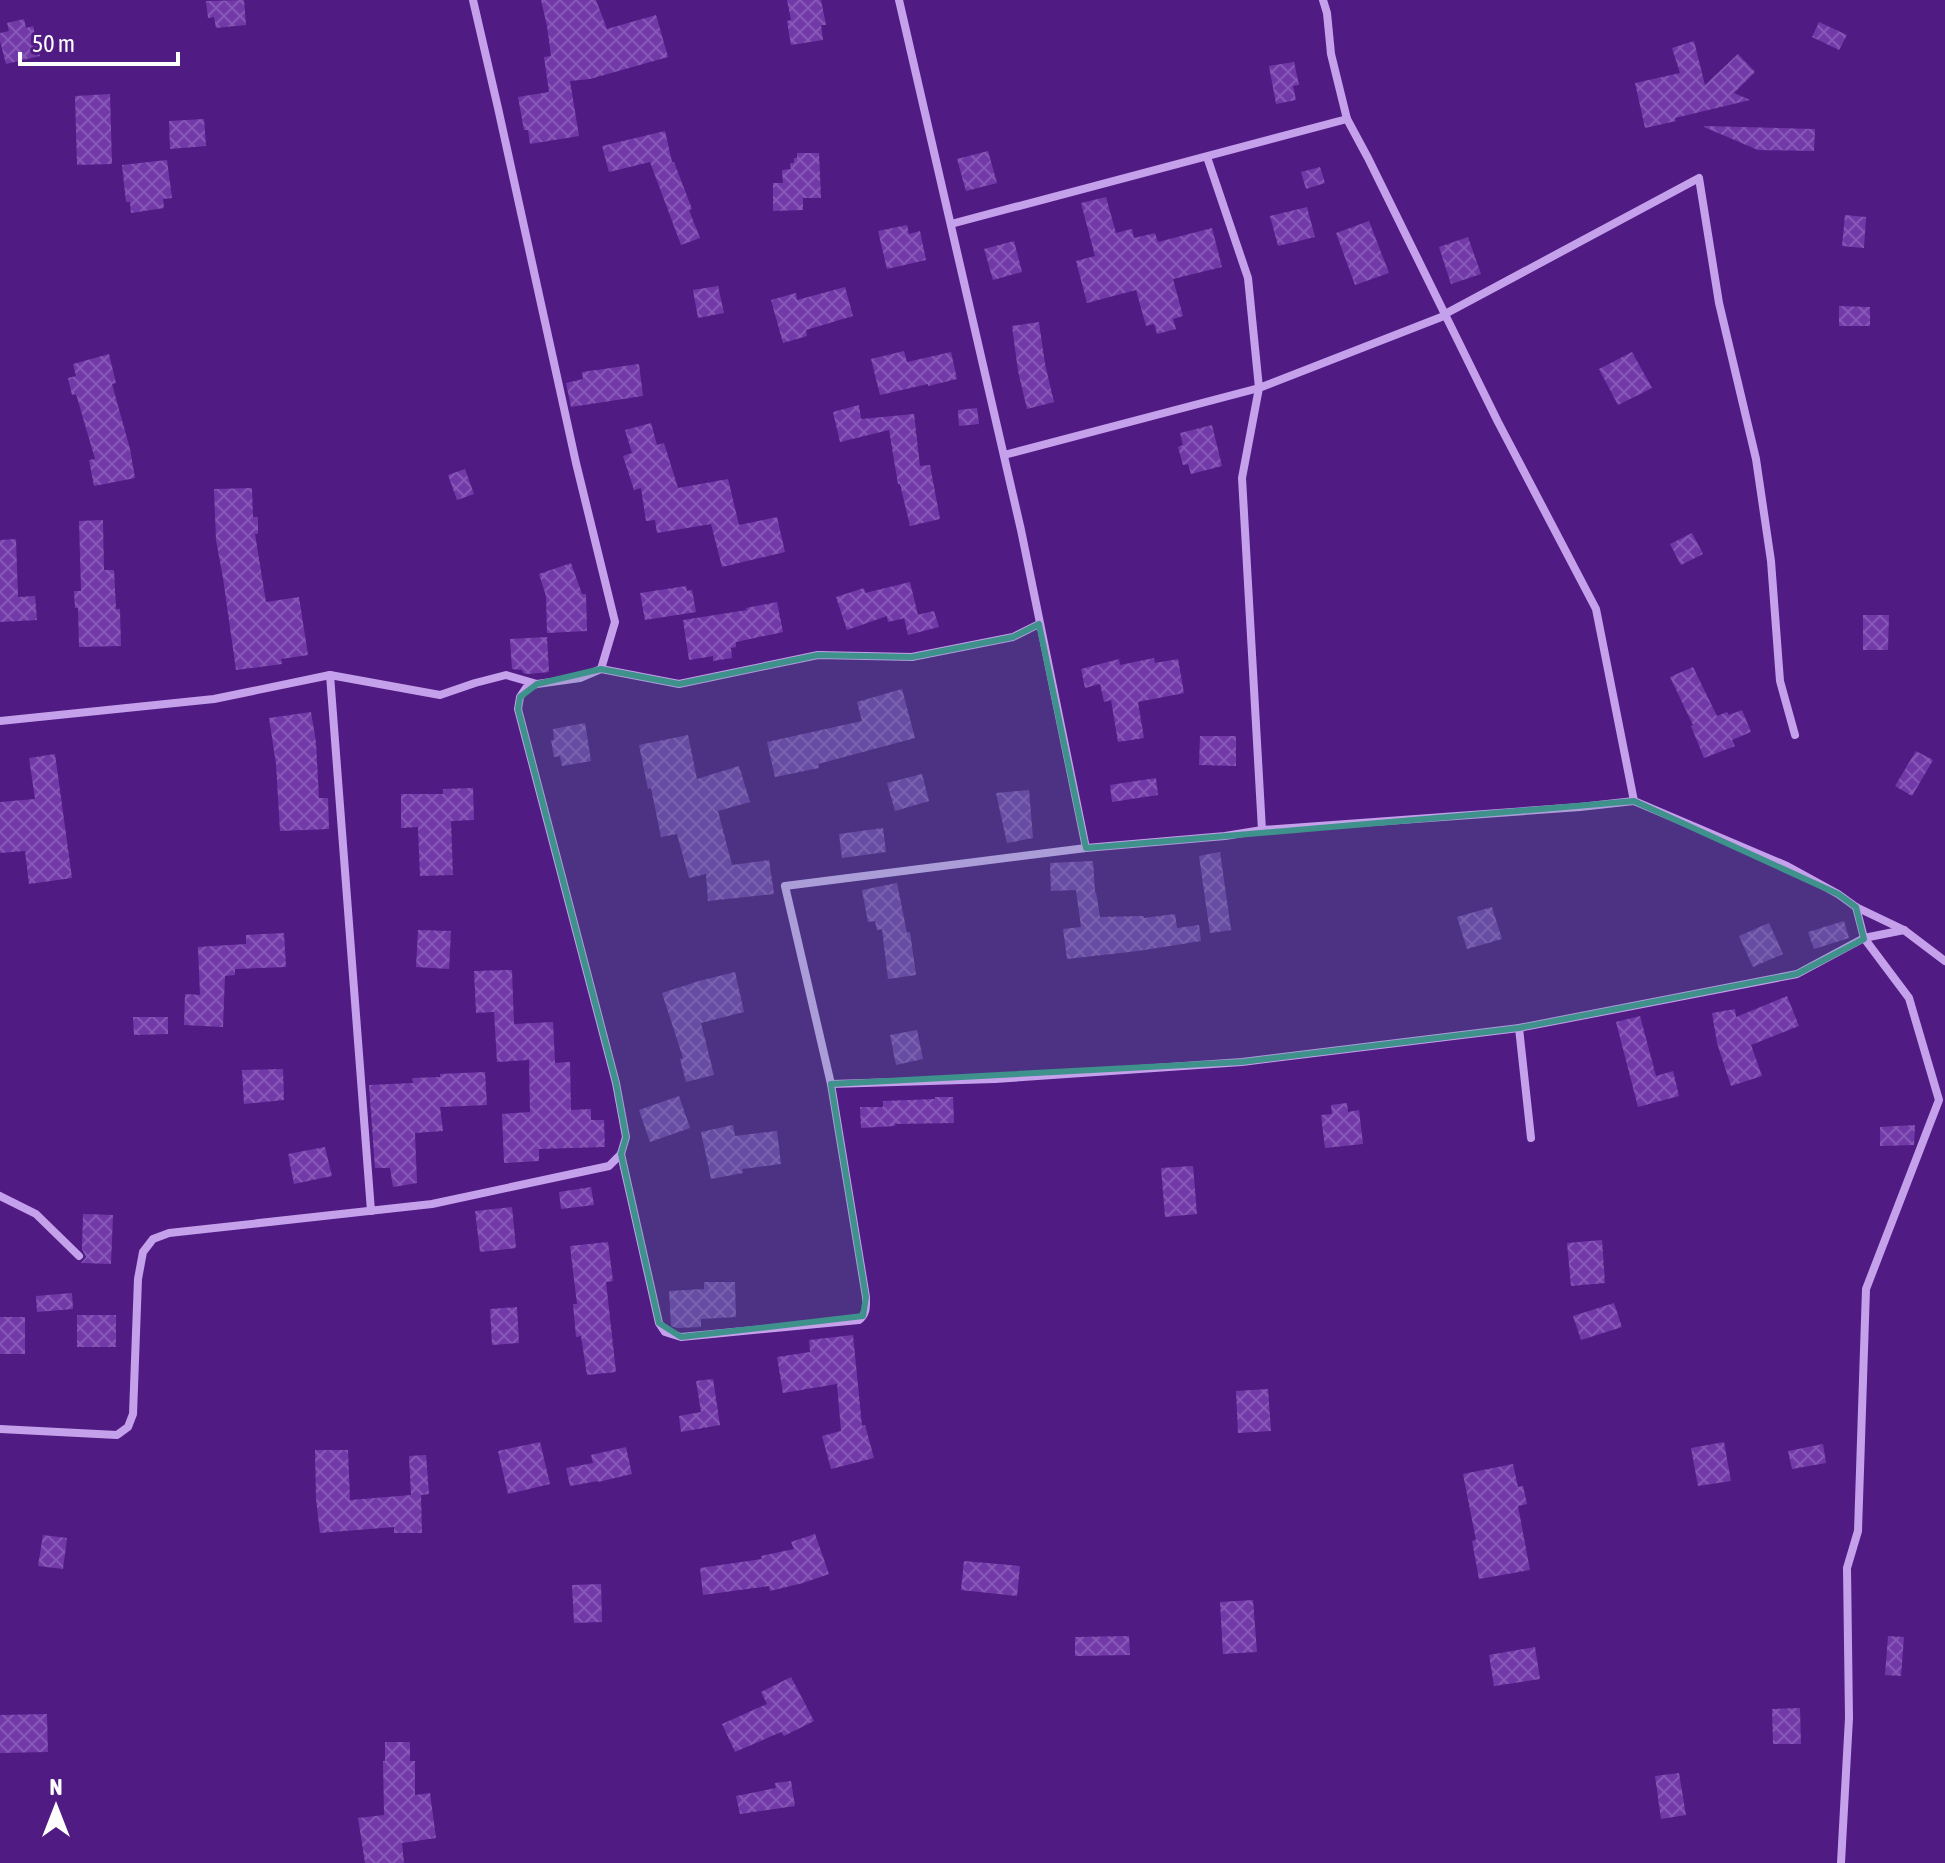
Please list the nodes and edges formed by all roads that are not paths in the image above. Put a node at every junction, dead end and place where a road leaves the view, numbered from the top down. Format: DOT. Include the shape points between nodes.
graph roads {
  1 [pos="473,0"];
  2 [pos="899,0"];
  3 [pos="1323,0"];
  4 [pos="1347,119"];
  5 [pos="1207,157"];
  6 [pos="951,224"];
  7 [pos="1445,314"];
  8 [pos="1259,388"];
  9 [pos="1004,455"];
  10 [pos="1039,624"];
  11 [pos="601,669"];
  12 [pos="330,675"];
  13 [pos="537,684"];
  14 [pos="0,721"];
  15 [pos="1795,735"];
  16 [pos="1634,801"];
  17 [pos="1262,830"];
  18 [pos="1086,848"];
  19 [pos="1856,907"];
  20 [pos="1904,930"];
  21 [pos="1864,938"];
  22 [pos="1945,961"];
  23 [pos="1519,1028"];
  24 [pos="831,1084"];
  25 [pos="1531,1138"];
  26 [pos="621,1154"];
  27 [pos="0,1196"];
  28 [pos="371,1211"];
  29 [pos="79,1256"];
  30 [pos="0,1429"];
  31 [pos="1841,1863"];
  1 -- 11 [label="street" via="615,622"];
  2 -- 6 [label="street"];
  3 -- 4 [label="street"];
  4 -- 5 [label="street"];
  4 -- 7 [label="street"];
  5 -- 6 [label="street"];
  5 -- 8 [label="street" via="1248,278"];
  6 -- 9 [label="street"];
  7 -- 8 [label="street"];
  7 -- 15 [label="street" via="1699,178 1719,303 1756,459 1780,681"];
  7 -- 16 [label="street" via="1596,609"];
  8 -- 9 [label="street"];
  8 -- 17 [label="street" via="1242,478"];
  9 -- 10 [label="street"];
  10 -- 11 [label="street" via="1013,637 912,657 818,655 679,684"];
  10 -- 18 [label="street"];
  11 -- 13 [label="street"];
  12 -- 13 [label="street" via="440,695 506,675"];
  12 -- 14 [label="street" via="214,699"];
  12 -- 28 [label="street"];
  13 -- 26 [label="street" via="526,688 518,709 616,1083 626,1137"];
  16 -- 17 [label="street"];
  16 -- 19 [label="street" via="1787,866"];
  17 -- 18 [label="street"];
  18 -- 24 [label="street" via="785,886"];
  19 -- 20 [label="street"];
  19 -- 21 [label="street"];
  20 -- 21 [label="street"];
  20 -- 22 [label="street"];
  21 -- 23 [label="street" via="1797,974"];
  21 -- 31 [label="street" via="1909,998 1939,1100 1866,1289 1858,1531 1847,1568 1849,1718"];
  23 -- 24 [label="street" via="1242,1062"];
  23 -- 25 [label="street"];
  24 -- 26 [label="street" via="866,1297 867,1308 859,1320 681,1337 665,1332"];
  26 -- 28 [label="street" via="609,1166 432,1204"];
  27 -- 29 [label="street" via="36,1214"];
  28 -- 30 [label="street" via="153,1239 143,1252 138,1279 133,1414 128,1427 117,1435"];
}
